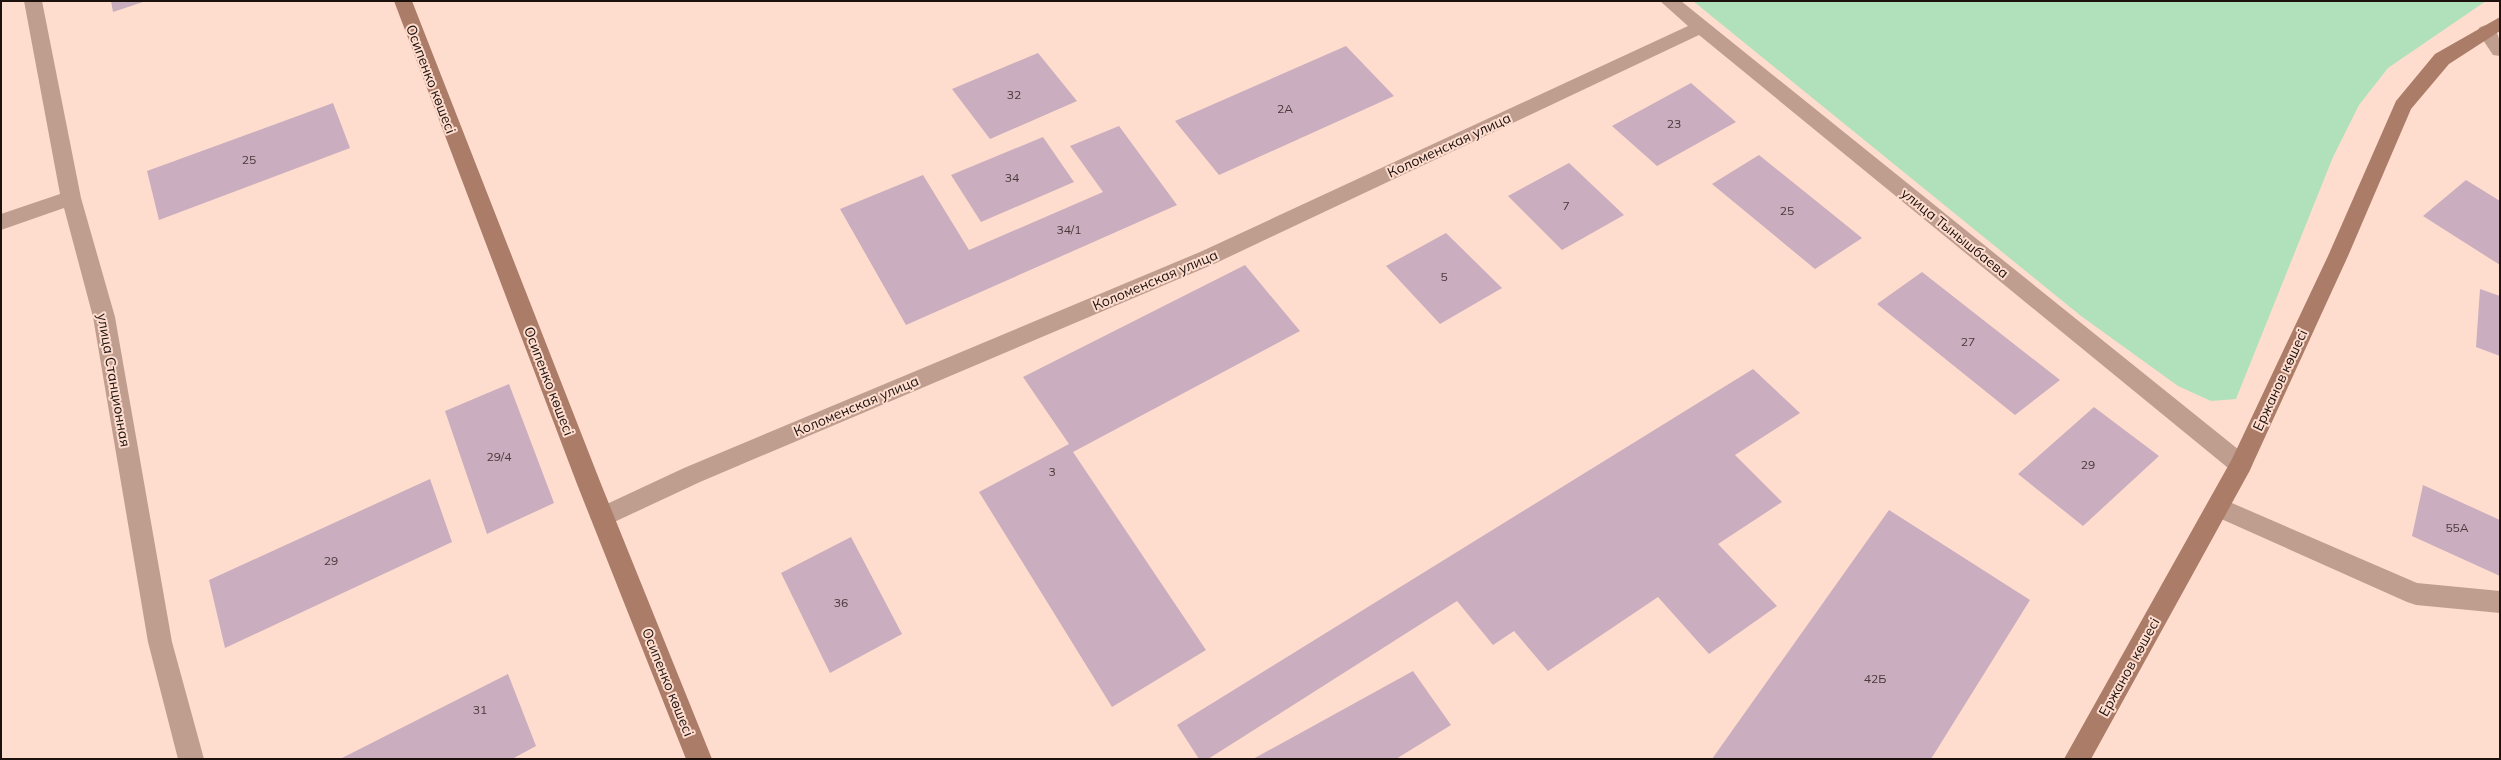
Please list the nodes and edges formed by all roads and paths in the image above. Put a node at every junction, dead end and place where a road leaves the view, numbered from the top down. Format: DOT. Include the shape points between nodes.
graph roads {
  1 [pos="33,1"];
  2 [pos="403,1"];
  3 [pos="1669,1"];
  4 [pos="1701,27"];
  5 [pos="2493,27"];
  6 [pos="2500,50"];
  7 [pos="71,198"];
  8 [pos="1,222"];
  9 [pos="2241,464"];
  10 [pos="2218,507"];
  11 [pos="602,517"];
  12 [pos="2500,602"];
  13 [pos="191,759"];
  14 [pos="699,759"];
  15 [pos="2078,759"];
  1 -- 7 [label="street, улица Станционная"];
  2 -- 11 [label="main road, Осипенко көшесі"];
  3 -- 4 [label="street, улица Тынышбаева"];
  4 -- 9 [label="street, улица Тынышбаева"];
  4 -- 11 [label="street, Коломенская улица" via="1207,258 692,475"];
  5 -- 6 [label="street"];
  5 -- 9 [label="main road, Ержанов көшесі" via="2442,60 2403,106 2338,256"];
  7 -- 8 [label="street"];
  7 -- 13 [label="street, улица Станционная" via="104,317 160,642"];
  9 -- 10 [label="main road, Ержанов көшесі"];
  10 -- 12 [label="street" via="2416,594"];
  10 -- 15 [label="main road, Ержанов көшесі"];
  11 -- 14 [label="main road, Осипенко көшесі"];
}
